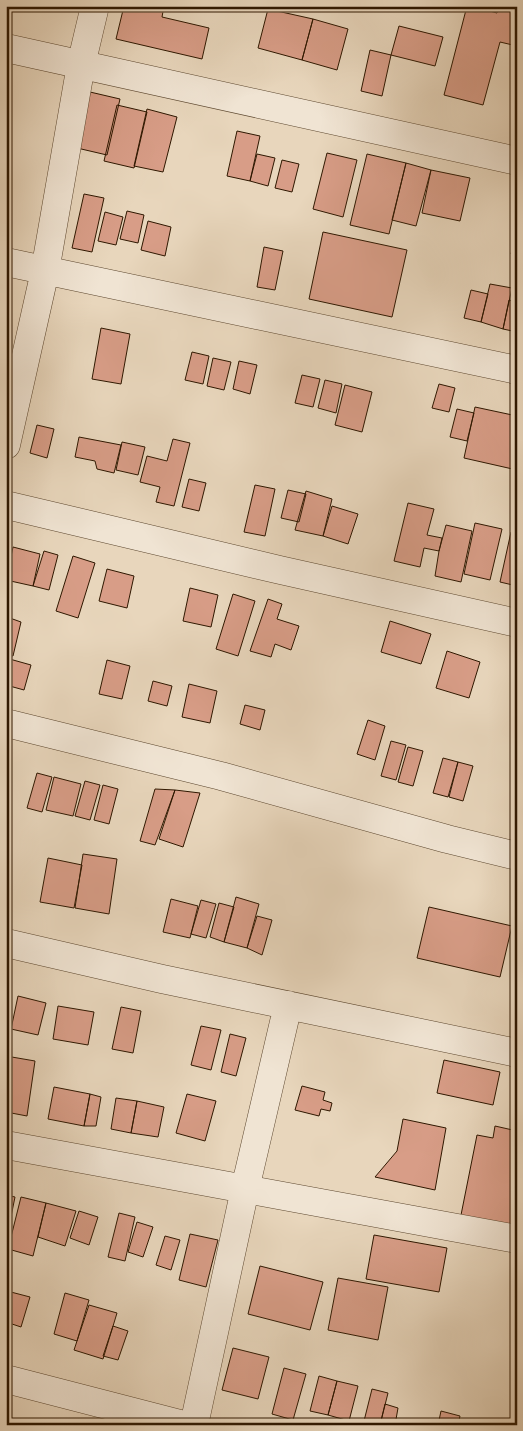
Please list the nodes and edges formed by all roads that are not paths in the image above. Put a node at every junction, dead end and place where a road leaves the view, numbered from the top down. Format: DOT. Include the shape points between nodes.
graph roads {
  1 [pos="94,6"];
  2 [pos="6,48"];
  3 [pos="81,65"];
  4 [pos="517,161"];
  5 [pos="6,262"];
  6 [pos="45,271"];
  7 [pos="517,370"];
  8 [pos="6,445"];
  9 [pos="6,505"];
  10 [pos="517,622"];
  11 [pos="6,723"];
  12 [pos="517,856"];
  13 [pos="6,943"];
  14 [pos="288,1005"];
  15 [pos="517,1053"];
  16 [pos="6,1145"];
  17 [pos="245,1189"];
  18 [pos="517,1239"];
  19 [pos="6,1379"];
  20 [pos="184,1425"];
  21 [pos="194,1425"];
  1 -- 3 [label="street"];
  2 -- 3 [label="street"];
  3 -- 4 [label="street"];
  3 -- 6 [label="street"];
  5 -- 6 [label="street"];
  6 -- 7 [label="street"];
  6 -- 8 [label="street"];
  9 -- 10 [label="street"];
  11 -- 12 [label="street" via="221,776"];
  13 -- 14 [label="street"];
  14 -- 15 [label="street"];
  14 -- 17 [label="street"];
  16 -- 17 [label="street"];
  17 -- 18 [label="street"];
  17 -- 21 [label="street"];
  19 -- 20 [label="street"];
}
